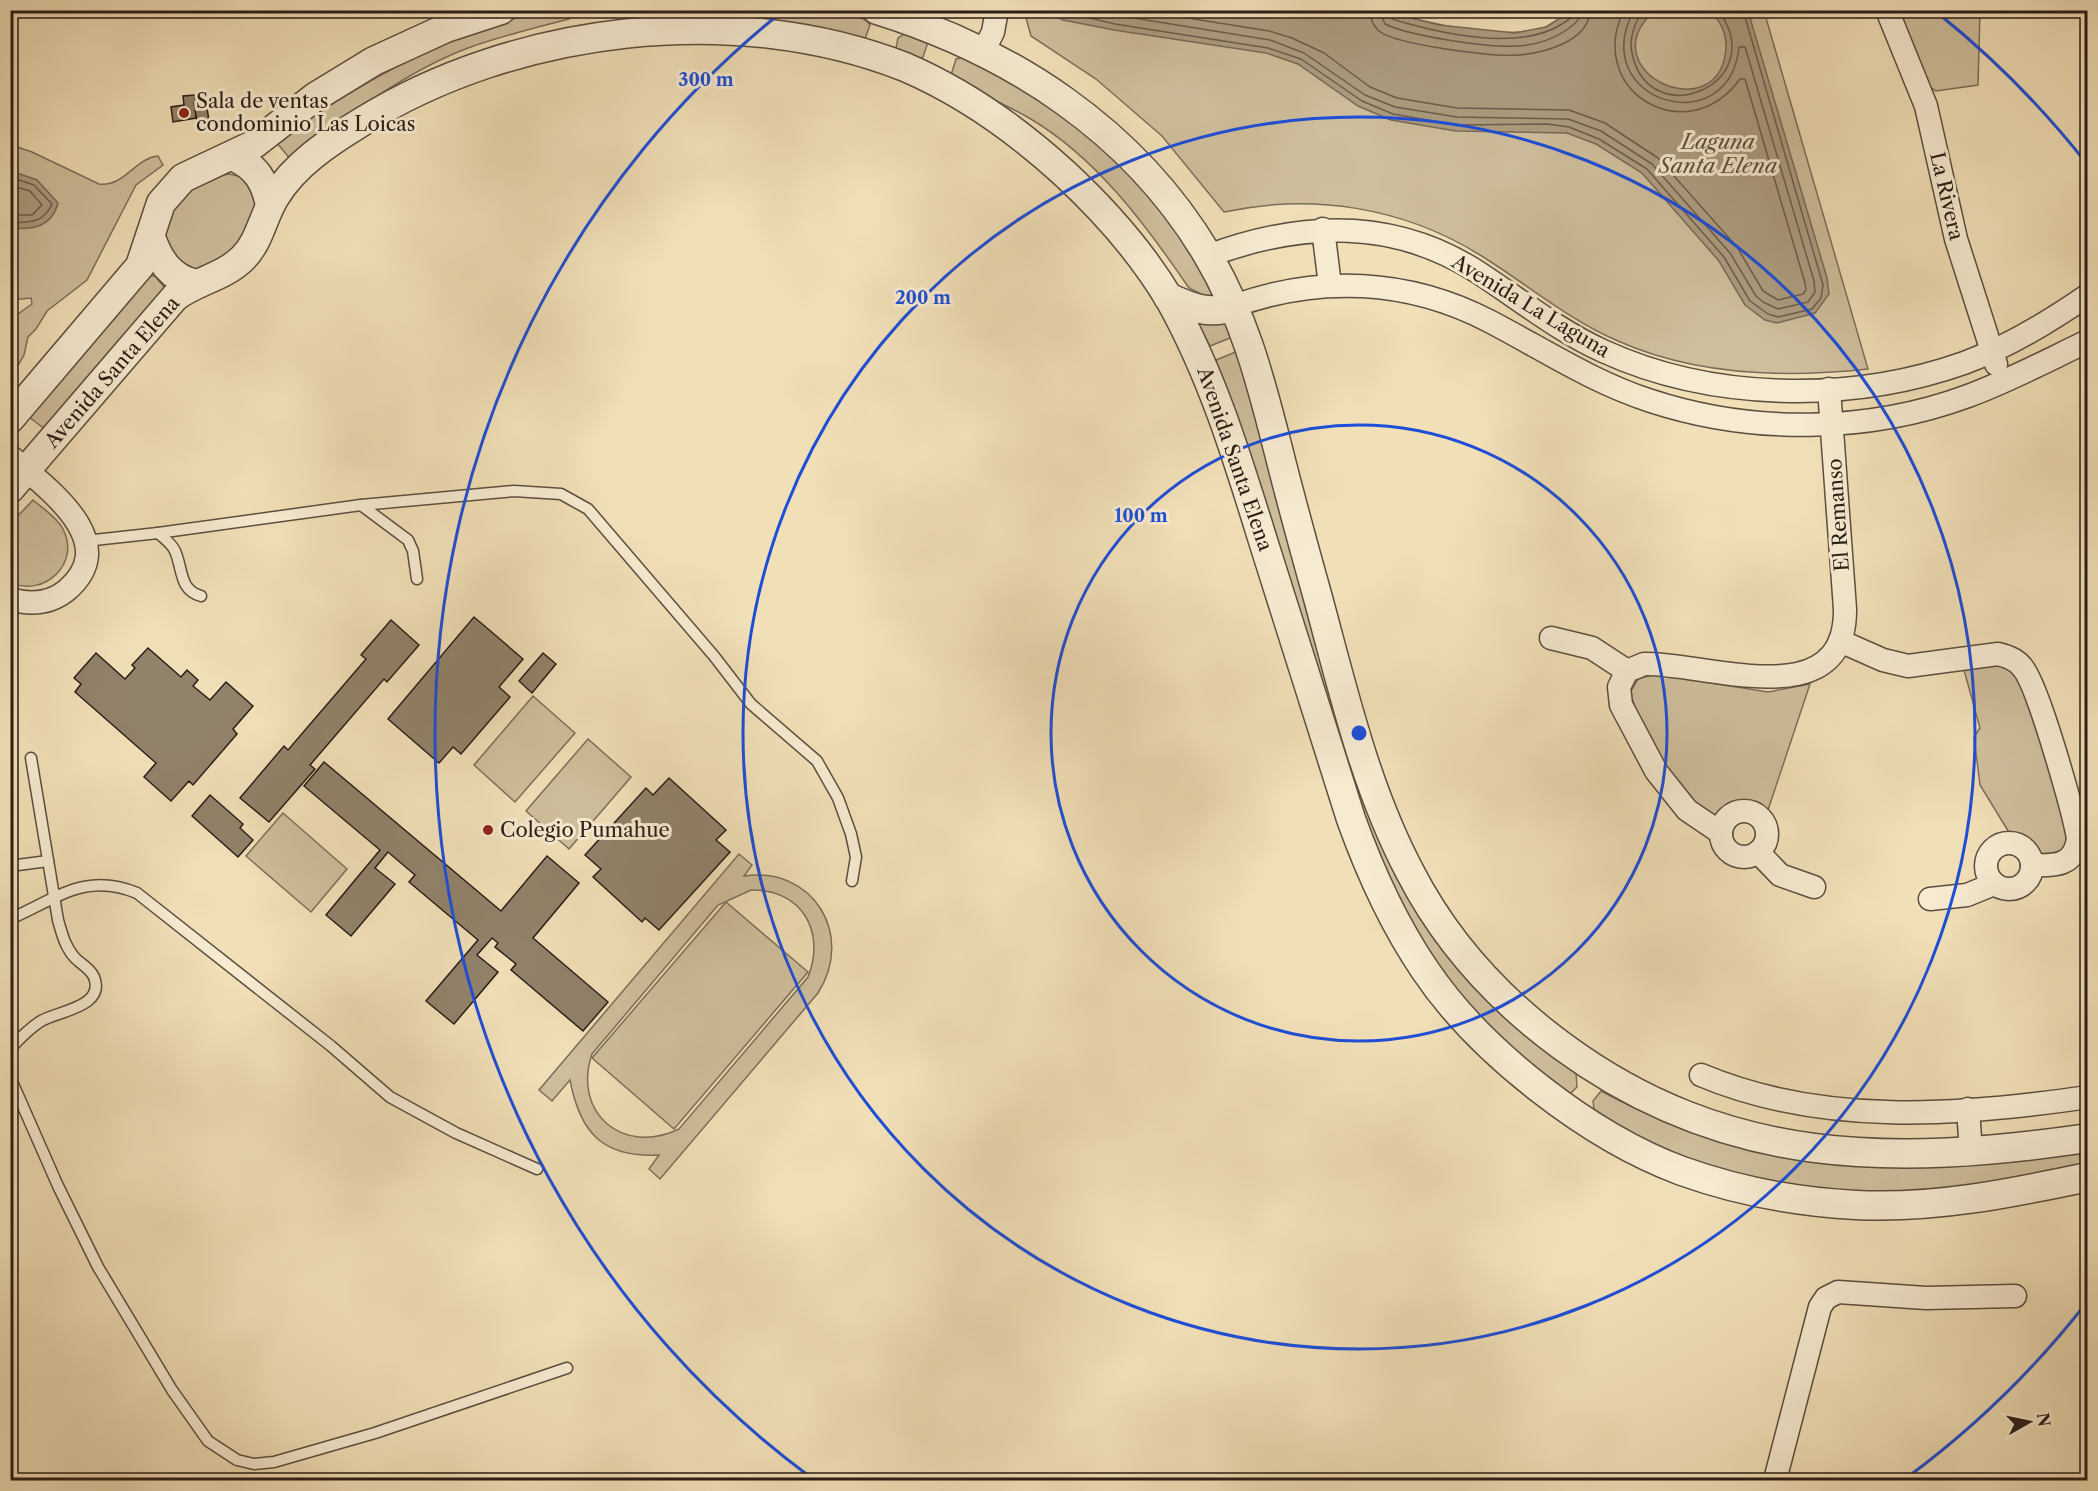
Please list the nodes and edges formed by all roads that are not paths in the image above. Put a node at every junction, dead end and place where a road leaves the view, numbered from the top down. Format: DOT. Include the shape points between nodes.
graph roads {
  1 [pos="501,10"];
  2 [pos="629,10"];
  3 [pos="997,10"];
  4 [pos="1887,10"];
  5 [pos="888,14"];
  6 [pos="594,36"];
  7 [pos="947,36"];
  8 [pos="983,51"];
  9 [pos="882,58"];
  10 [pos="922,75"];
  11 [pos="232,156"];
  12 [pos="270,205"];
  13 [pos="1323,229"];
  14 [pos="151,237"];
  15 [pos="1208,256"];
  16 [pos="196,284"];
  17 [pos="1330,285"];
  18 [pos="2088,295"];
  19 [pos="1168,297"];
  20 [pos="1234,306"];
  21 [pos="2088,341"];
  22 [pos="1992,351"];
  23 [pos="2002,382"];
  24 [pos="1829,389"];
  25 [pos="10,419"];
  26 [pos="1831,424"];
  27 [pos="16,472"];
  28 [pos="361,505"];
  29 [pos="159,532"];
  30 [pos="85,541"];
  31 [pos="417,579"];
  32 [pos="201,596"];
  33 [pos="10,599"];
  34 [pos="1551,638"];
  35 [pos="1840,641"];
  36 [pos="1627,670"];
  37 [pos="30,758"];
  38 [pos="1721,833"];
  39 [pos="1758,852"];
  40 [pos="48,861"];
  41 [pos="2081,861"];
  42 [pos="2032,865"];
  43 [pos="10,866"];
  44 [pos="852,881"];
  45 [pos="1994,884"];
  46 [pos="1814,887"];
  47 [pos="1930,899"];
  48 [pos="54,900"];
  49 [pos="10,919"];
  50 [pos="10,1049"];
  51 [pos="1594,1070"];
  52 [pos="1701,1075"];
  53 [pos="10,1077"];
  54 [pos="2088,1097"];
  55 [pos="1968,1109"];
  56 [pos="1571,1111"];
  57 [pos="2088,1138"];
  58 [pos="1971,1152"];
  59 [pos="537,1169"];
  60 [pos="2088,1177"];
  61 [pos="2014,1296"];
  62 [pos="567,1368"];
  63 [pos="1775,1480"];
  1 -- 11 [label="street" via="446,28 374,61"];
  2 -- 6 [label="street"];
  3 -- 8 [label="street" via="993,32"];
  4 -- 22 [label="street, La Rivera" via="1926,106 1956,239"];
  5 -- 7 [label="street, Avenida Santa Elena"];
  5 -- 9 [label="street"];
  6 -- 9 [label="street, Avenida Santa Elena" via="672,28 726,28 816,41"];
  6 -- 12 [label="street, Avenida Santa Elena" via="504,58 399,100 308,159"];
  7 -- 8 [label="street, Avenida Santa Elena"];
  7 -- 10 [label="street" via="939,61"];
  8 -- 15 [label="street, Avenida Santa Elena" via="1046,87 1113,139 1164,192"];
  9 -- 10 [label="street, Avenida Santa Elena"];
  10 -- 19 [label="street, Avenida Santa Elena" via="1004,124 1063,172 1127,240"];
  11 -- 12 [label="street" via="263,180"];
  11 -- 14 [label="street" via="198,170 171,189 161,203"];
  12 -- 16 [label="street, Avenida Santa Elena" via="245,256"];
  13 -- 15 [label="street, Avenida La Laguna" via="1269,236"];
  13 -- 17 [label="street"];
  13 -- 24 [label="street, Avenida La Laguna" via="1384,235 1442,253 1579,339 1652,369 1734,387"];
  14 -- 16 [label="street" via="156,253 168,269 182,280"];
  14 -- 25 [label="street" via="134,274"];
  15 -- 20 [label="street, Avenida Santa Elena"];
  16 -- 27 [label="street, Avenida Santa Elena" via="167,305"];
  17 -- 20 [label="street, Avenida La Laguna" via="1288,290"];
  17 -- 26 [label="street, Avenida La Laguna" via="1380,287 1447,303 1490,321 1594,379 1653,402 1742,421"];
  18 -- 22 [label="street, Avenida La Laguna"];
  19 -- 20 [label="street" via="1203,310"];
  19 -- 56 [label="street, Avenida Santa Elena" via="1199,356 1228,430 1351,819 1385,903 1426,972 1472,1027 1526,1078"];
  20 -- 51 [label="street, Avenida Santa Elena" via="1255,359 1355,730 1396,846 1443,929 1471,964 1529,1021"];
  21 -- 23 [label="street, Avenida La Laguna"];
  22 -- 23 [label="street, La Rivera"];
  22 -- 24 [label="street, Avenida La Laguna" via="1929,374"];
  23 -- 26 [label="street, Avenida La Laguna" via="1914,412"];
  24 -- 26 [label="street, El Remanso"];
  26 -- 35 [label="street, El Remanso" via="1845,609"];
  27 -- 30 [label="street" via="71,512"];
  28 -- 29 [label="lane"];
  28 -- 31 [label="lane" via="408,540"];
  28 -- 44 [label="lane" via="514,491 561,494 588,509 751,704 817,761 838,798 851,834 856,857"];
  29 -- 30 [label="lane"];
  29 -- 32 [label="lane" via="175,550 185,586"];
  30 -- 33 [label="street" via="84,564 67,590 46,601"];
  34 -- 36 [label="street" via="1592,648"];
  35 -- 36 [label="street" via="1823,661 1793,675 1761,677 1651,663"];
  35 -- 41 [label="street" via="1899,665 1998,654 2022,667 2035,692 2076,830"];
  36 -- 38 [label="street" via="1619,687 1622,705 1651,762 1681,804"];
  37 -- 40 [label="lane"];
  38 -- 39 [label="street" via="1724,846 1734,854 1746,857"];
  38 -- 39 [label="street" via="1731,815 1751,811 1766,826 1766,840"];
  39 -- 46 [label="street" via="1780,875"];
  40 -- 43 [label="lane"];
  40 -- 48 [label="lane"];
  41 -- 42 [label="street"];
  42 -- 45 [label="street" via="2022,885 2008,889"];
  42 -- 45 [label="street" via="2022,847 2002,844 1991,852 1986,865"];
  45 -- 47 [label="street" via="1967,895"];
  48 -- 49 [label="lane"];
  48 -- 50 [label="lane" via="64,942 91,971 97,984 94,995 81,1006 40,1022"];
  48 -- 59 [label="lane" via="74,889 96,884 116,885 137,893 390,1096 447,1129"];
  51 -- 56 [label="street" via="1588,1099"];
  51 -- 58 [label="street, Avenida Santa Elena" via="1696,1120 1779,1144 1867,1154"];
  52 -- 55 [label="street" via="1760,1097 1804,1106 1879,1112"];
  53 -- 62 [label="lane" via="104,1276 172,1390 208,1441 237,1460 254,1464 274,1462 375,1433"];
  54 -- 55 [label="street"];
  55 -- 58 [label="street"];
  56 -- 60 [label="street, Avenida Santa Elena" via="1679,1170 1741,1189 1798,1200 1859,1205 1923,1203"];
  57 -- 58 [label="street, Avenida Santa Elena"];
  61 -- 63 [label="street" via="1926,1298 1838,1292 1826,1298 1820,1307"];
}
